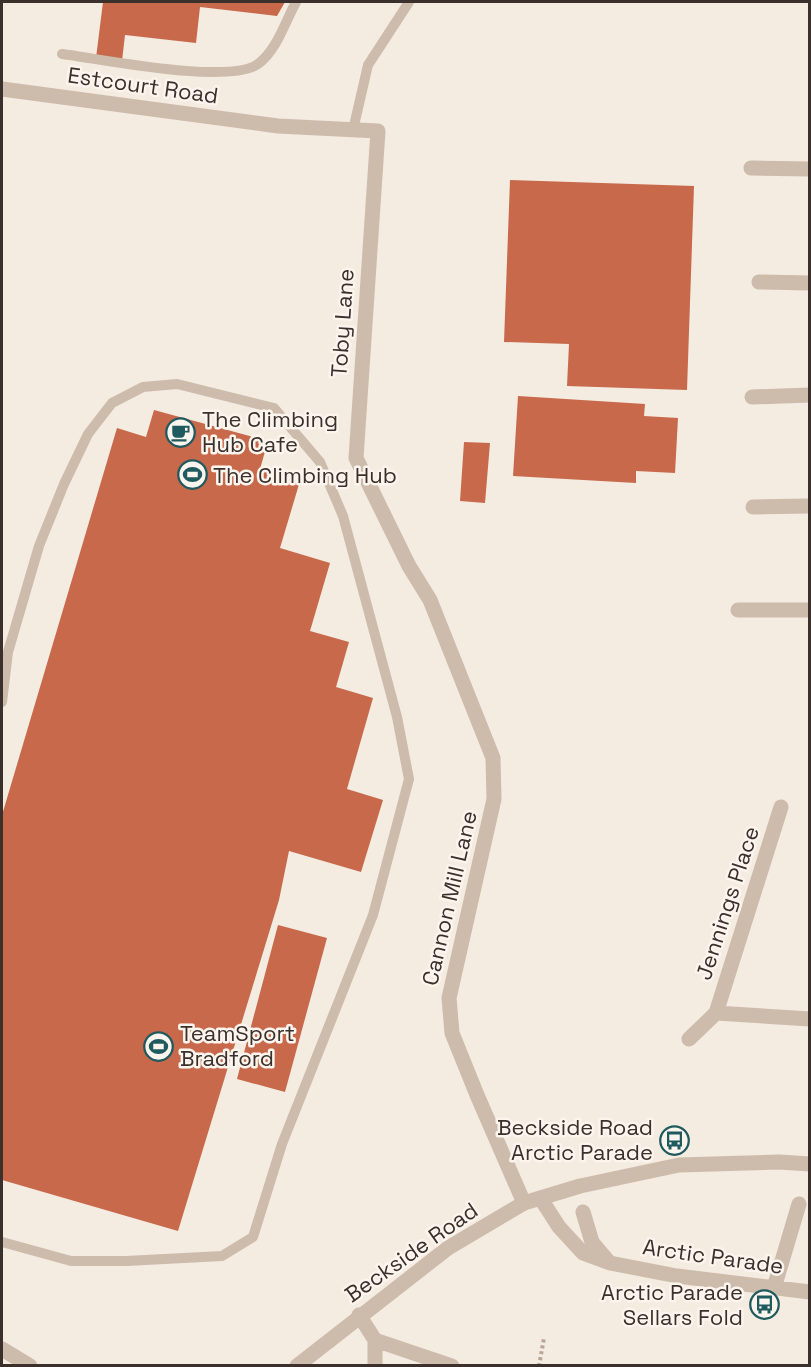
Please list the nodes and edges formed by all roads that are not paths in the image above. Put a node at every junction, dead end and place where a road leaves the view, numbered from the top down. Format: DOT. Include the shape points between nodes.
graph roads {
  1 [pos="296,2"];
  2 [pos="409,2"];
  3 [pos="62,54"];
  4 [pos="2,90"];
  5 [pos="278,126"];
  6 [pos="353,130"];
  7 [pos="751,168"];
  8 [pos="810,169"];
  9 [pos="759,282"];
  10 [pos="810,283"];
  11 [pos="810,395"];
  12 [pos="752,397"];
  13 [pos="810,506"];
  14 [pos="753,507"];
  15 [pos="430,600"];
  16 [pos="738,610"];
  17 [pos="810,610"];
  18 [pos="2,702"];
  19 [pos="781,807"];
  20 [pos="716,1013"];
  21 [pos="810,1019"];
  22 [pos="689,1039"];
  23 [pos="810,1164"];
  24 [pos="541,1199"];
  25 [pos="524,1203"];
  26 [pos="799,1204"];
  27 [pos="583,1212"];
  28 [pos="2,1242"];
  29 [pos="610,1263"];
  30 [pos="774,1288"];
  31 [pos="810,1292"];
  32 [pos="360,1315"];
  33 [pos="375,1340"];
  34 [pos="2,1349"];
  35 [pos="30,1365"];
  36 [pos="297,1365"];
  37 [pos="375,1365"];
  38 [pos="452,1365"];
  1 -- 3 [label="lane" via="270,54 256,65 232,72 183,71"];
  2 -- 6 [label="lane" via="368,64"];
  4 -- 5 [label="street, Estcourt Road"];
  5 -- 6 [label="street, Toby Lane"];
  6 -- 15 [label="street, Toby Lane" via="378,131 356,458"];
  7 -- 8 [label="street"];
  9 -- 10 [label="street"];
  11 -- 12 [label="street"];
  13 -- 14 [label="street"];
  15 -- 25 [label="street, Cannon Mill Lane" via="493,758 494,799 449,998 452,1033"];
  16 -- 17 [label="street"];
  18 -- 28 [label="lane" via="8,652 39,546 88,434 112,403 143,387 177,384 274,408 320,462 343,516 397,717 409,779 372,915 282,1144 253,1237 222,1256 126,1261 71,1261"];
  19 -- 20 [label="street, Jennings Place"];
  20 -- 21 [label="street"];
  20 -- 22 [label="street"];
  23 -- 24 [label="street, Beckside Road" via="679,1165 580,1186"];
  24 -- 25 [label="street, Beckside Road"];
  24 -- 29 [label="street, Arctic Parade" via="583,1253"];
  25 -- 32 [label="street, Beckside Road" via="448,1248"];
  26 -- 30 [label="street"];
  27 -- 29 [label="street, Arctic Parade" via="592,1242"];
  29 -- 30 [label="street, Arctic Parade"];
  30 -- 31 [label="street, Arctic Parade"];
  32 -- 33 [label="street"];
  32 -- 36 [label="street, Beckside Road"];
  33 -- 37 [label="street"];
  33 -- 38 [label="street"];
  34 -- 35 [label="street"];
}
